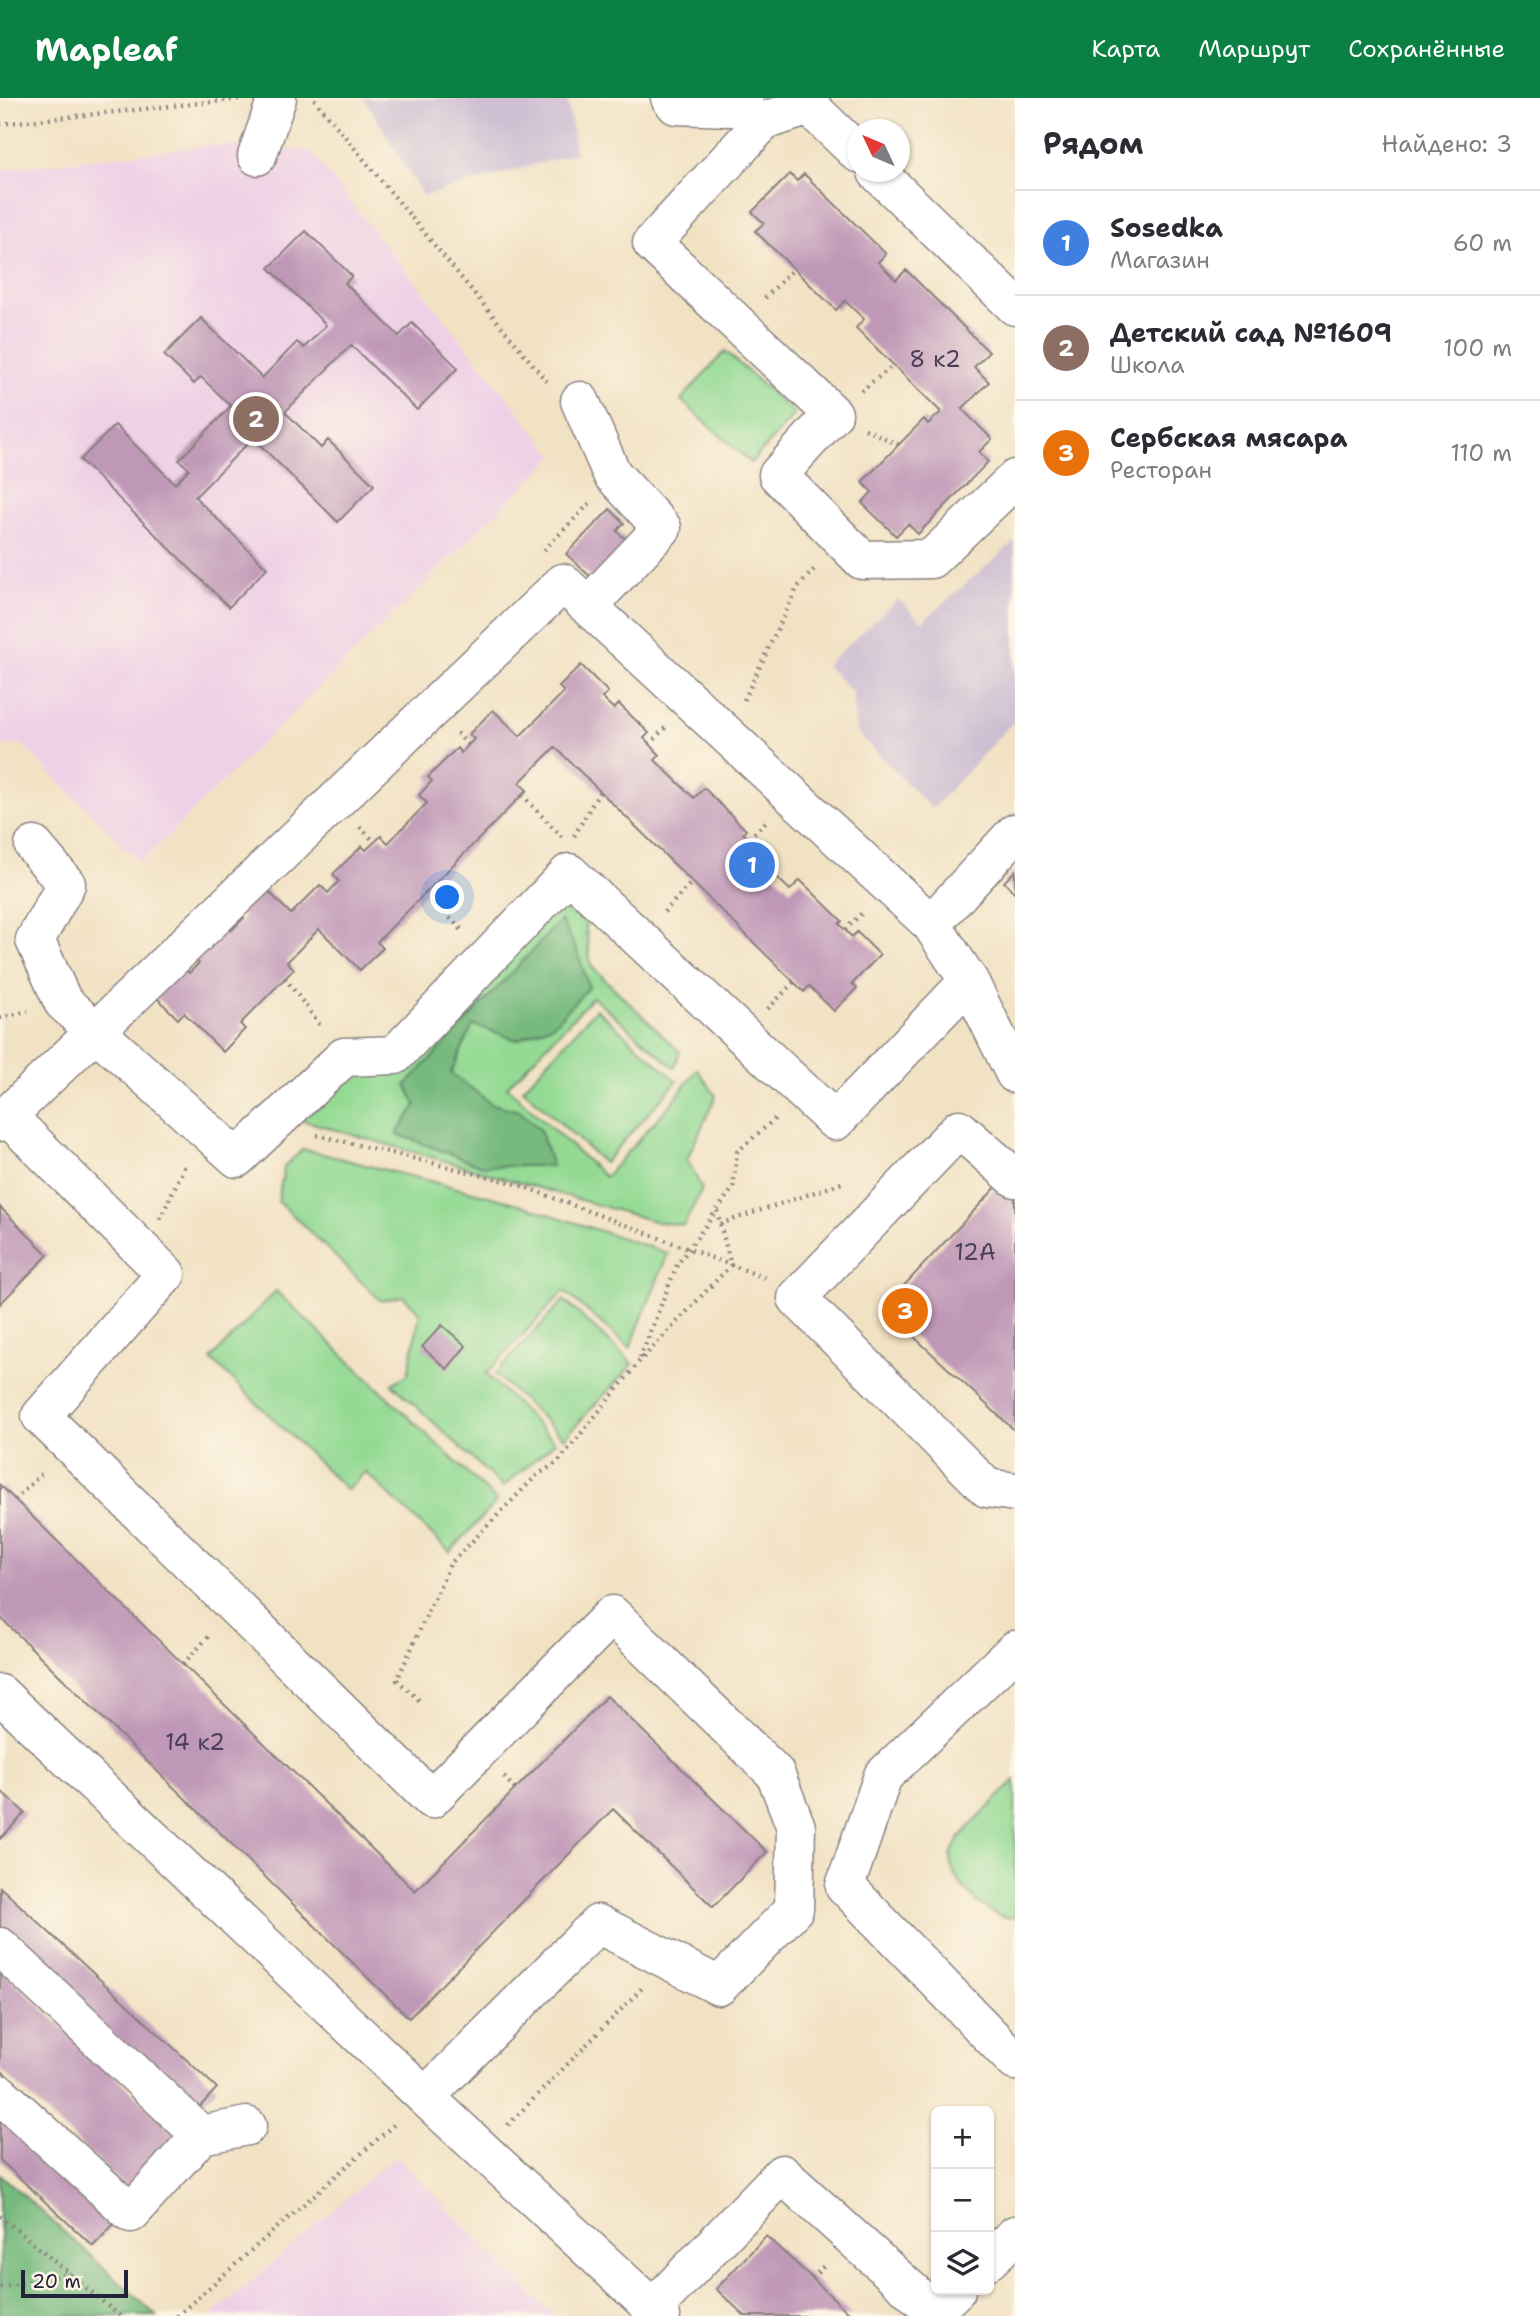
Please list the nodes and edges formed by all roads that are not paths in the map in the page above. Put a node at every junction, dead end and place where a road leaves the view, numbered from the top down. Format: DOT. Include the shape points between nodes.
graph roads {
  1 [pos="277,98"];
  2 [pos="670,98"];
  3 [pos="744,98"];
  4 [pos="847,142"];
  5 [pos="257,156"];
  6 [pos="887,182"];
  7 [pos="1015,306"];
  8 [pos="566,394"];
  9 [pos="1015,479"];
  10 [pos="575,594"];
  11 [pos="1015,833"];
  12 [pos="34,846"];
  13 [pos="931,924"];
  14 [pos="969,981"];
  15 [pos="95,1030"];
  16 [pos="1015,1074"];
  17 [pos="4,1119"];
  18 [pos="1015,1178"];
  19 [pos="1015,1492"];
  20 [pos="1015,1650"];
  21 [pos="0,1694"];
  22 [pos="0,1947"];
  23 [pos="1015,2061"];
  24 [pos="0,2094"];
  25 [pos="425,2097"];
  26 [pos="247,2126"];
  27 [pos="201,2135"];
  28 [pos="1015,2235"];
  29 [pos="994,2255"];
  30 [pos="951,2295"];
  31 [pos="657,2312"];
  1 -- 5 [label="lane"];
  2 -- 3 [label="lane" via="676,105 731,107"];
  4 -- 9 [label="lane" via="809,106 764,121 652,243 833,414 778,475 862,560 931,559"];
  6 -- 7 [label="lane"];
  8 -- 10 [label="lane" via="612,474 662,528"];
  10 -- 13 [label="lane"];
  10 -- 15 [label="lane"];
  11 -- 13 [label="lane"];
  12 -- 15 [label="lane" via="66,884 35,940 63,1002"];
  13 -- 14 [label="lane"];
  14 -- 15 [label="lane" via="835,1121 569,873 395,1055 344,1057 236,1158"];
  14 -- 16 [label="lane"];
  15 -- 17 [label="lane"];
  17 -- 25 [label="lane" via="166,1274 41,1416 431,1799 612,1615 775,1773 796,1827 794,1909 719,1986 598,1924"];
  18 -- 19 [label="lane" via="959,1129 797,1298 987,1488"];
  20 -- 23 [label="lane" via="883,1776 845,1886"];
  21 -- 25 [label="lane"];
  22 -- 27 [label="lane"];
  24 -- 27 [label="lane" via="131,2213"];
  25 -- 31 [label="lane"];
  26 -- 27 [label="lane"];
  28 -- 29 [label="lane"];
  30 -- 31 [label="lane" via="934,2311 782,2174"];
}
